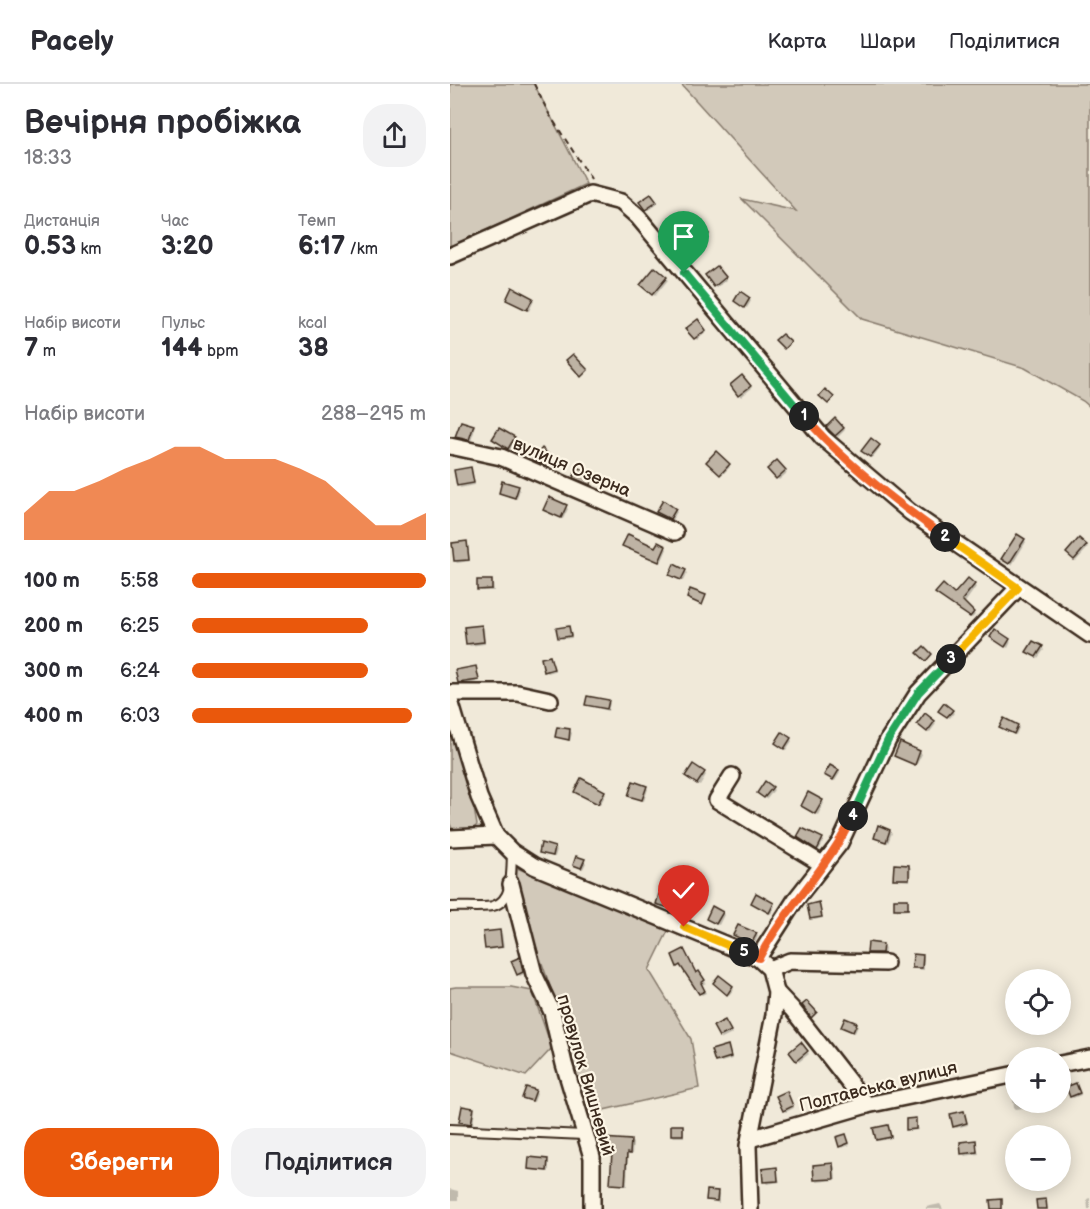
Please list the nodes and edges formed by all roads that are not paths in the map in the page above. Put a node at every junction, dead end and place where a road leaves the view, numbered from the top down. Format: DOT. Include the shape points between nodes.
graph roads {
  1 [pos="450,256"];
  2 [pos="450,446"];
  3 [pos="675,532"];
  4 [pos="1018,588"];
  5 [pos="1090,635"];
  6 [pos="450,693"];
  7 [pos="550,700"];
  8 [pos="450,701"];
  9 [pos="732,776"];
  10 [pos="496,836"];
  11 [pos="450,838"];
  12 [pos="512,852"];
  13 [pos="822,864"];
  14 [pos="511,884"];
  15 [pos="450,907"];
  16 [pos="759,958"];
  17 [pos="886,963"];
  18 [pos="770,969"];
  19 [pos="776,992"];
  20 [pos="1090,1058"];
  21 [pos="1071,1062"];
  22 [pos="1005,1076"];
  23 [pos="867,1105"];
  24 [pos="450,1129"];
  25 [pos="584,1135"];
  26 [pos="750,1139"];
  27 [pos="592,1209"];
  28 [pos="750,1209"];
  1 -- 4 [label="street" via="590,194 621,202 638,217 823,438 910,512"];
  2 -- 3 [label="street, вулиця Озерна" via="501,457"];
  4 -- 5 [label="street"];
  4 -- 13 [label="street" via="918,693 888,740 840,843"];
  6 -- 7 [label="street" via="518,693"];
  8 -- 10 [label="street" via="479,796"];
  9 -- 13 [label="street" via="717,800"];
  10 -- 11 [label="street"];
  10 -- 12 [label="street"];
  12 -- 14 [label="lane"];
  12 -- 16 [label="street" via="534,866"];
  13 -- 16 [label="street"];
  14 -- 15 [label="lane" via="503,899 493,906"];
  14 -- 25 [label="street, провулок Вишневий" via="534,974 552,1012"];
  16 -- 18 [label="street"];
  17 -- 18 [label="street" via="790,961"];
  18 -- 19 [label="street"];
  19 -- 23 [label="street"];
  19 -- 26 [label="street"];
  20 -- 21 [label="street"];
  22 -- 23 [label="street, Полтавська вулиця"];
  23 -- 26 [label="street, Полтавська вулиця"];
  24 -- 25 [label="lane"];
  25 -- 27 [label="street, провулок Вишневий" via="592,1157"];
  26 -- 28 [label="street"];
}
